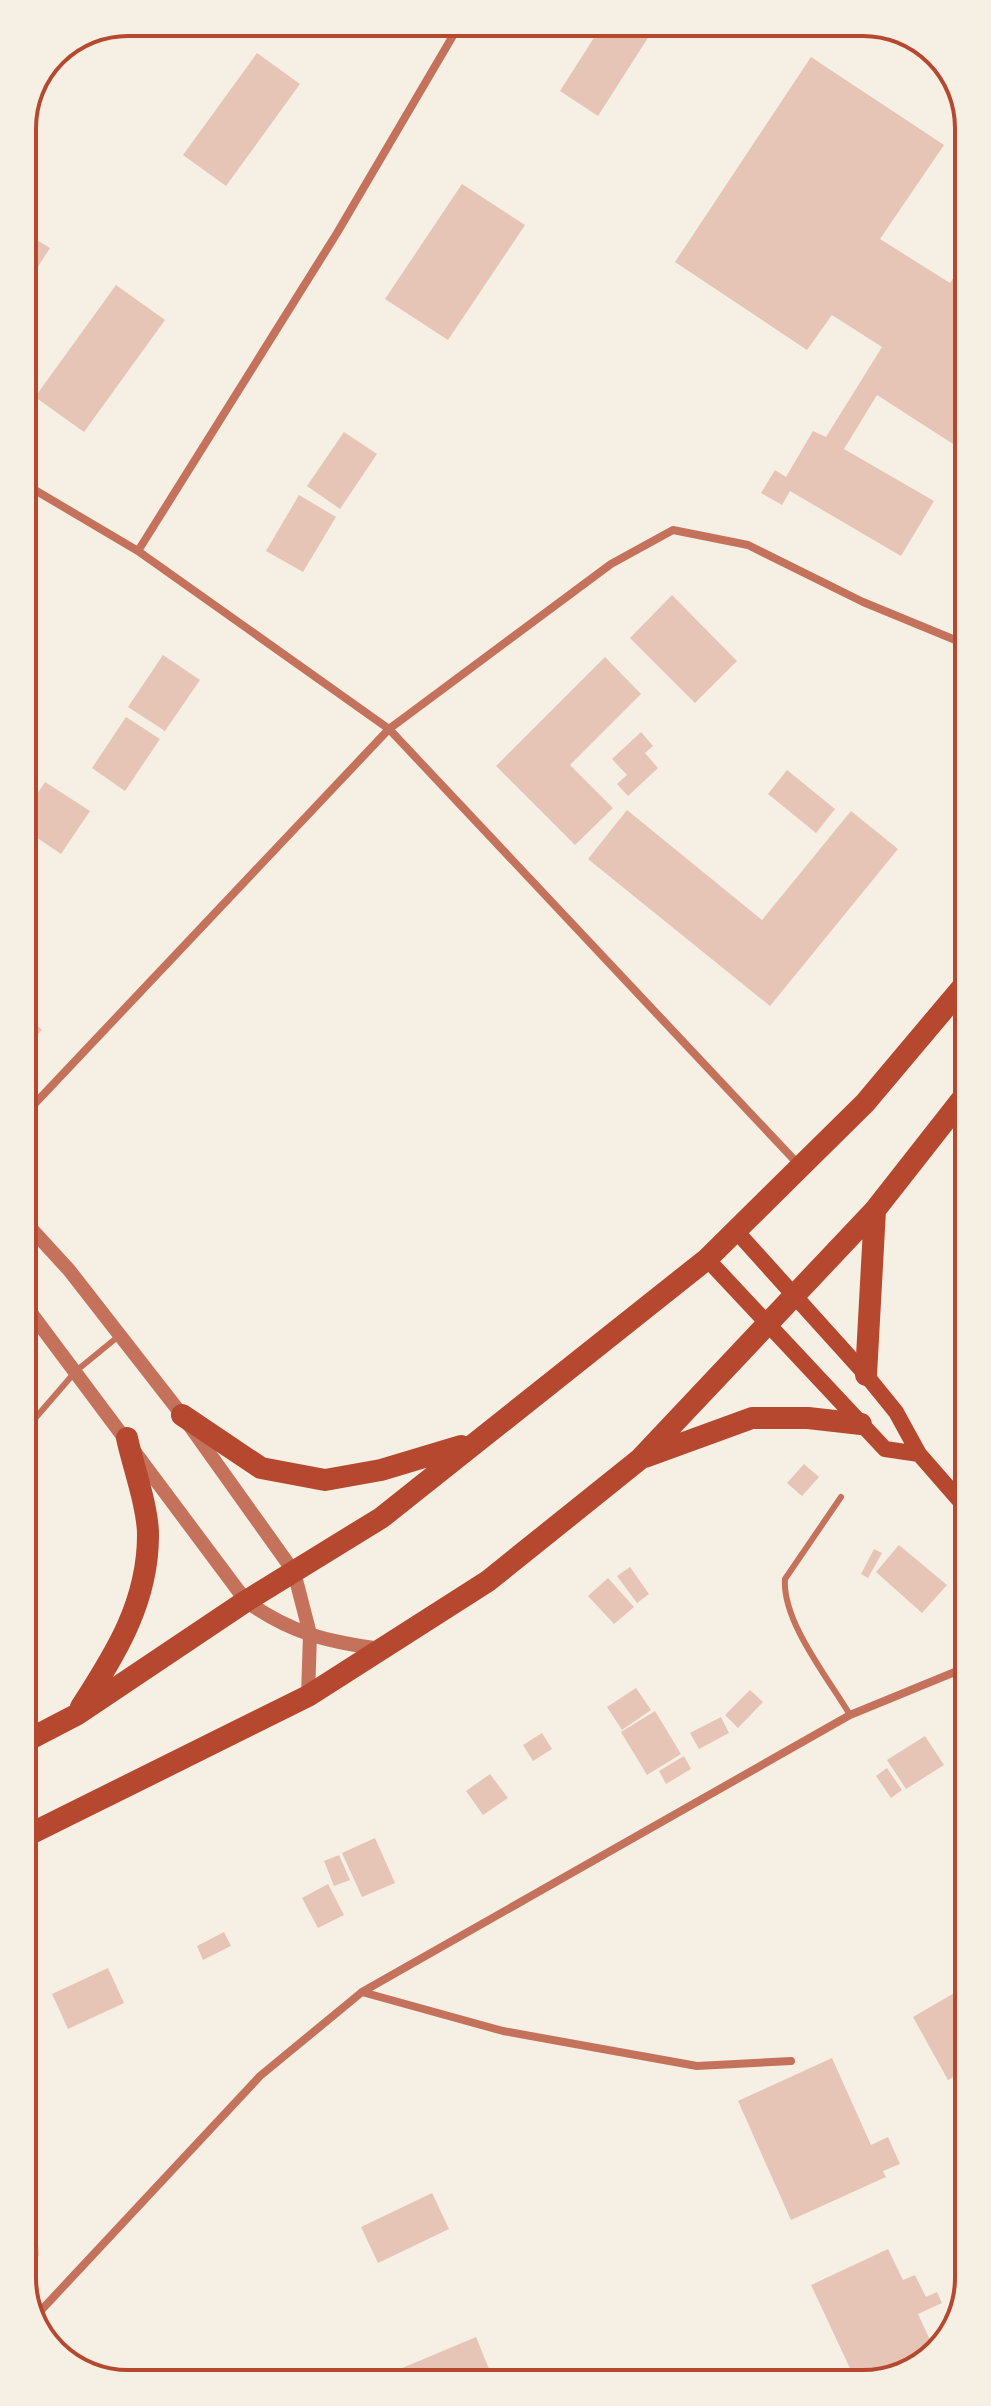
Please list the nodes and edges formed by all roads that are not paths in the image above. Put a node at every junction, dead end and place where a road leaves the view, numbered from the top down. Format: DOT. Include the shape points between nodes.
graph roads {
  1 [pos="453,36"];
  2 [pos="36,491"];
  3 [pos="138,551"];
  4 [pos="955,640"];
  5 [pos="389,729"];
  6 [pos="955,996"];
  7 [pos="36,1102"];
  8 [pos="955,1108"];
  9 [pos="802,1168"];
  10 [pos="875,1210"];
  11 [pos="737,1232"];
  12 [pos="36,1235"];
  13 [pos="707,1259"];
  14 [pos="795,1295"];
  15 [pos="36,1319"];
  16 [pos="768,1323"];
  17 [pos="120,1335"];
  18 [pos="76,1371"];
  19 [pos="866,1375"];
  20 [pos="182,1415"];
  21 [pos="36,1417"];
  22 [pos="861,1424"];
  23 [pos="127,1438"];
  24 [pos="474,1442"];
  25 [pos="919,1454"];
  26 [pos="640,1459"];
  27 [pos="955,1495"];
  28 [pos="841,1497"];
  29 [pos="294,1572"];
  30 [pos="246,1601"];
  31 [pos="310,1634"];
  32 [pos="382,1649"];
  33 [pos="955,1672"];
  34 [pos="308,1696"];
  35 [pos="76,1715"];
  36 [pos="850,1715"];
  37 [pos="36,1736"];
  38 [pos="36,1831"];
  39 [pos="362,1992"];
  40 [pos="791,2061"];
  41 [pos="42,2310"];
  1 -- 3 [label="street"];
  2 -- 3 [label="street"];
  3 -- 5 [label="street"];
  4 -- 5 [label="street" via="748,545 673,530 611,564"];
  5 -- 7 [label="street"];
  5 -- 9 [label="street"];
  6 -- 9 [label="highway"];
  8 -- 10 [label="highway"];
  9 -- 11 [label="highway"];
  10 -- 14 [label="highway"];
  10 -- 19 [label="highway"];
  11 -- 13 [label="highway"];
  11 -- 14 [label="main road"];
  12 -- 17 [label="street"];
  13 -- 16 [label="main road"];
  13 -- 24 [label="highway"];
  14 -- 16 [label="highway"];
  14 -- 19 [label="main road"];
  15 -- 18 [label="street"];
  16 -- 22 [label="main road"];
  16 -- 26 [label="highway"];
  17 -- 18 [label="lane"];
  17 -- 20 [label="street"];
  18 -- 21 [label="lane"];
  18 -- 23 [label="street"];
  19 -- 25 [label="main road" via="896,1412"];
  20 -- 24 [label="highway" via="261,1468 325,1480 381,1470"];
  20 -- 29 [label="street"];
  22 -- 25 [label="main road" via="885,1449"];
  22 -- 26 [label="highway" via="752,1418"];
  23 -- 30 [label="street"];
  23 -- 35 [label="highway" via="148,1534 137,1605 123,1642"];
  24 -- 29 [label="highway" via="381,1518"];
  25 -- 27 [label="main road"];
  26 -- 32 [label="highway" via="488,1581"];
  28 -- 36 [label="lane" via="785,1579 784,1595"];
  29 -- 30 [label="highway"];
  29 -- 31 [label="street"];
  30 -- 31 [label="street" via="279,1625"];
  30 -- 35 [label="highway"];
  31 -- 32 [label="street"];
  31 -- 34 [label="street"];
  32 -- 34 [label="highway"];
  33 -- 36 [label="street"];
  34 -- 38 [label="highway"];
  35 -- 37 [label="highway"];
  36 -- 39 [label="street"];
  39 -- 40 [label="street" via="503,2031 697,2066"];
  39 -- 41 [label="street" via="260,2076"];
}
